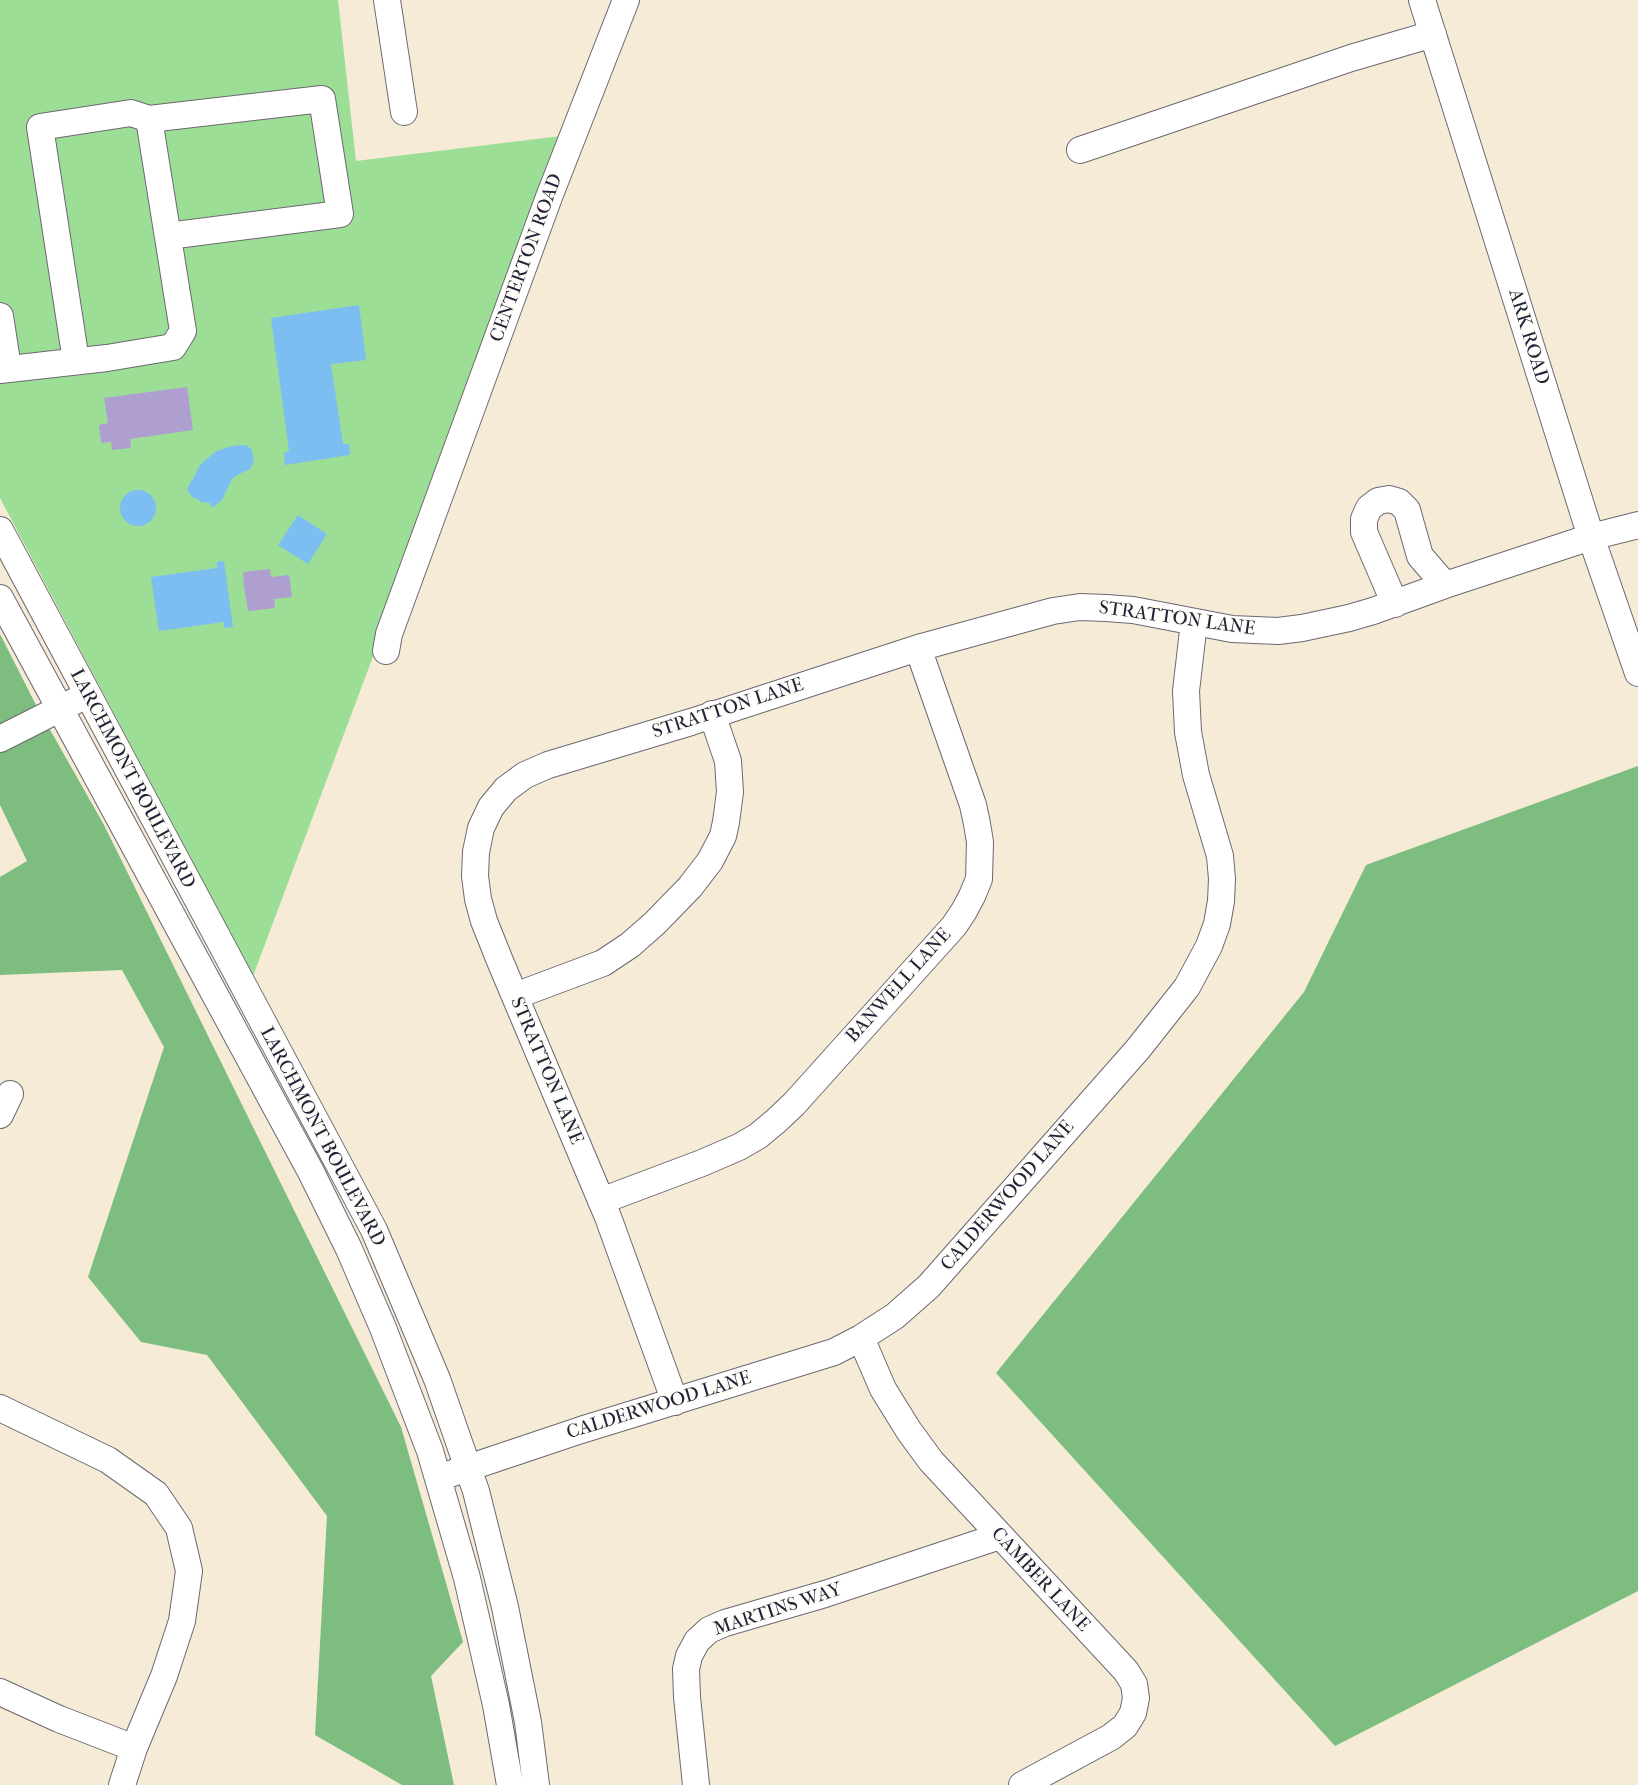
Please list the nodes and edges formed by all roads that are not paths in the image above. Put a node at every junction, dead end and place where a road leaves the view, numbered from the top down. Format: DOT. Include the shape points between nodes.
graph roads {
  1 [pos="387,0"];
  2 [pos="626,0"];
  3 [pos="1422,0"];
  4 [pos="1433,34"];
  5 [pos="404,112"];
  6 [pos="149,119"];
  7 [pos="1080,150"];
  8 [pos="168,236"];
  9 [pos="0,316"];
  10 [pos="76,361"];
  11 [pos="4,369"];
  12 [pos="1638,526"];
  13 [pos="0,530"];
  14 [pos="1591,537"];
  15 [pos="1445,585"];
  16 [pos="0,598"];
  17 [pos="1395,604"];
  18 [pos="1194,622"];
  19 [pos="918,648"];
  20 [pos="386,650"];
  21 [pos="1638,673"];
  22 [pos="87,694"];
  23 [pos="59,709"];
  24 [pos="712,714"];
  25 [pos="0,738"];
  26 [pos="515,996"];
  27 [pos="601,1201"];
  28 [pos="861,1338"];
  29 [pos="675,1402"];
  30 [pos="0,1408"];
  31 [pos="468,1468"];
  32 [pos="438,1478"];
  33 [pos="1000,1536"];
  34 [pos="0,1692"];
  35 [pos="134,1748"];
  36 [pos="122,1785"];
  37 [pos="510,1785"];
  38 [pos="536,1785"];
  39 [pos="696,1785"];
  40 [pos="1022,1785"];
  1 -- 5 [label="street"];
  2 -- 20 [label="street, CENTERTON ROAD" via="549,197 389,634"];
  3 -- 4 [label="street, ARK ROAD"];
  4 -- 7 [label="street" via="1351,58"];
  4 -- 14 [label="street, ARK ROAD"];
  6 -- 8 [label="street"];
  6 -- 8 [label="street" via="322,99 340,214"];
  6 -- 10 [label="street" via="131,113 40,127"];
  8 -- 10 [label="street" via="183,331 173,347"];
  9 -- 11 [label="street"];
  10 -- 11 [label="street"];
  12 -- 14 [label="street, STRATTON LANE"];
  13 -- 22 [label="street, LARCHMONT BOULEVARD"];
  14 -- 15 [label="street, STRATTON LANE"];
  14 -- 21 [label="street, ARK ROAD"];
  15 -- 17 [label="street, STRATTON LANE"];
  15 -- 17 [label="street" via="1420,556 1407,510 1399,502 1389,499 1378,501 1369,508 1364,519 1364,532"];
  16 -- 23 [label="street, LARCHMONT BOULEVARD"];
  17 -- 18 [label="street, STRATTON LANE" via="1310,627 1278,631 1232,630"];
  18 -- 19 [label="street, STRATTON LANE" via="1133,610 1080,607 1027,617"];
  18 -- 28 [label="street, CALDERWOOD LANE" via="1186,691 1188,732 1196,775 1220,856 1222,879 1220,908 1209,946 1187,987 1138,1049 935,1278 895,1316"];
  19 -- 24 [label="street, STRATTON LANE"];
  19 -- 27 [label="street, BANWELL LANE" via="977,824 979,879 968,904 954,926 794,1104 758,1136 702,1163"];
  22 -- 23 [label="street"];
  22 -- 31 [label="street, LARCHMONT BOULEVARD" via="374,1230 437,1379"];
  23 -- 25 [label="street"];
  23 -- 32 [label="street, LARCHMONT BOULEVARD" via="245,1048 330,1211 383,1328"];
  24 -- 26 [label="street" via="728,761 730,792 723,836 710,861 690,887 630,945 603,963"];
  24 -- 26 [label="street, STRATTON LANE" via="548,765 525,775 506,789 491,807 481,828 475,876 484,920"];
  26 -- 27 [label="street, STRATTON LANE"];
  27 -- 29 [label="street, STRATTON LANE"];
  28 -- 29 [label="street, CALDERWOOD LANE" via="834,1352"];
  28 -- 33 [label="street, CAMBER LANE" via="883,1389 909,1431 931,1461"];
  29 -- 31 [label="street, CALDERWOOD LANE"];
  30 -- 35 [label="street" via="108,1460 156,1494 179,1528 189,1571 182,1621 164,1676"];
  31 -- 32 [label="street, CALDERWOOD LANE"];
  31 -- 38 [label="street, LARCHMONT BOULEVARD" via="505,1607 528,1722"];
  32 -- 37 [label="street, LARCHMONT BOULEVARD" via="478,1620"];
  33 -- 39 [label="street, MARTINS WAY" via="709,1630 697,1641 686,1669"];
  33 -- 40 [label="street, CAMBER LANE" via="1126,1671 1134,1684 1136,1698 1133,1713 1125,1726 1111,1737"];
  34 -- 35 [label="street"];
  35 -- 36 [label="street"];
}
